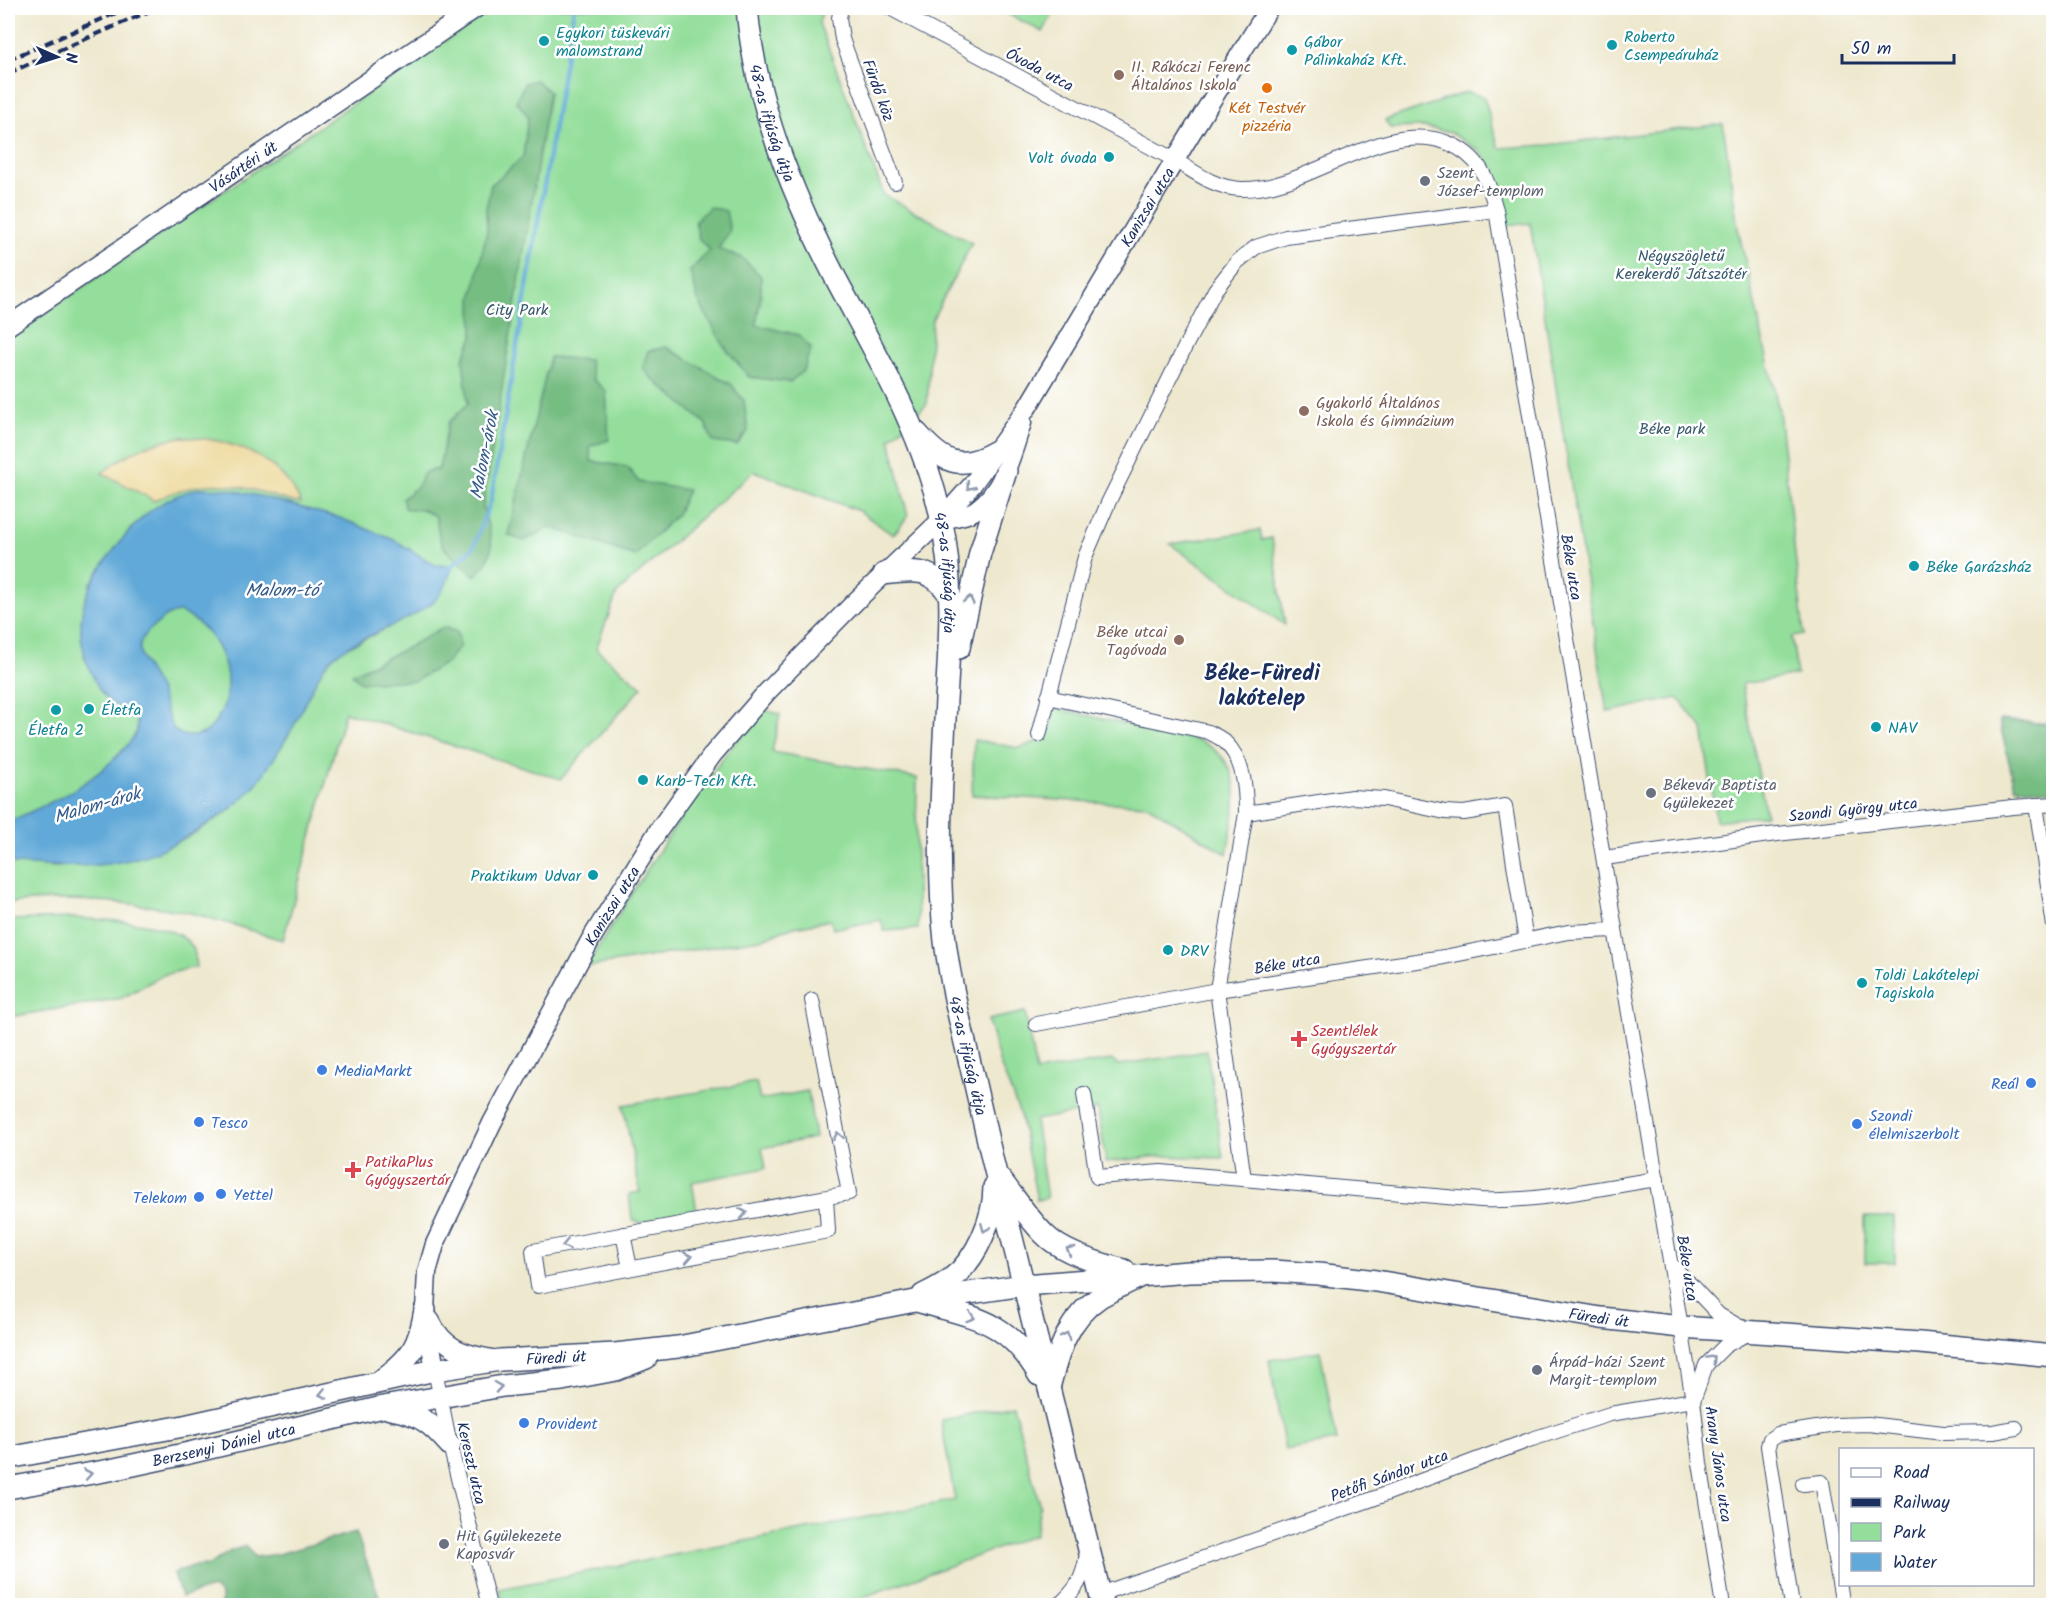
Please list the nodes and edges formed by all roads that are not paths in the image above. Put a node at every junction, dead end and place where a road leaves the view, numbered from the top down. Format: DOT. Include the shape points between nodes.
graph roads {
  1 [pos="476,8"];
  2 [pos="747,8"];
  3 [pos="841,8"];
  4 [pos="890,8"];
  5 [pos="1269,8"];
  6 [pos="1175,160"];
  7 [pos="895,182"];
  8 [pos="1496,210"];
  9 [pos="8,326"];
  10 [pos="1027,408"];
  11 [pos="909,424"];
  12 [pos="996,451"];
  13 [pos="1006,471"];
  14 [pos="941,520"];
  15 [pos="884,574"];
  16 [pos="950,596"];
  17 [pos="1048,697"];
  18 [pos="945,719"];
  19 [pos="1039,735"];
  20 [pos="2054,804"];
  21 [pos="2036,805"];
  22 [pos="1246,813"];
  23 [pos="1604,858"];
  24 [pos="2054,926"];
  25 [pos="1615,930"];
  26 [pos="1526,941"];
  27 [pos="1217,990"];
  28 [pos="812,1000"];
  29 [pos="1036,1024"];
  30 [pos="1084,1094"];
  31 [pos="995,1171"];
  32 [pos="1244,1179"];
  33 [pos="1657,1179"];
  34 [pos="826,1198"];
  35 [pos="623,1234"];
  36 [pos="1671,1264"];
  37 [pos="630,1268"];
  38 [pos="1145,1274"];
  39 [pos="1024,1284"];
  40 [pos="915,1301"];
  41 [pos="425,1310"];
  42 [pos="1681,1327"];
  43 [pos="1749,1333"];
  44 [pos="678,1347"];
  45 [pos="2054,1356"];
  46 [pos="500,1360"];
  47 [pos="435,1370"];
  48 [pos="380,1381"];
  49 [pos="1049,1391"];
  50 [pos="440,1397"];
  51 [pos="1694,1400"];
  52 [pos="384,1407"];
  53 [pos="2016,1428"];
  54 [pos="450,1445"];
  55 [pos="13,1456"];
  56 [pos="31,1484"];
  57 [pos="1803,1484"];
  58 [pos="8,1488"];
  59 [pos="8,1496"];
  60 [pos="1837,1546"];
  61 [pos="1088,1548"];
  62 [pos="1839,1566"];
  63 [pos="1841,1586"];
  64 [pos="1101,1600"];
  65 [pos="489,1605"];
  66 [pos="1058,1605"];
  67 [pos="1723,1605"];
  68 [pos="1792,1605"];
  69 [pos="1843,1605"];
  1 -- 9 [label="street, Vásártéri út"];
  2 -- 11 [label="main road, 48-as ifjúság útja" via="763,100 791,179"];
  3 -- 7 [label="street, Fürdő köz" via="842,39"];
  4 -- 6 [label="street, Óvoda utca"];
  5 -- 6 [label="street, Kanizsai utca"];
  6 -- 8 [label="street, Béke utca" via="1213,184 1244,189 1289,180 1385,142 1413,136 1461,149 1480,166 1490,184"];
  6 -- 10 [label="street, Kanizsai utca"];
  8 -- 17 [label="street" via="1286,237 1257,247 1237,261 1215,290 1109,501 1085,557"];
  8 -- 23 [label="street, Béke utca"];
  10 -- 12 [label="street, Kanizsai utca"];
  10 -- 13 [label="street, Kanizsai utca"];
  11 -- 12 [label="main road" via="943,458 970,462"];
  11 -- 14 [label="main road, 48-as ifjúság útja"];
  12 -- 14 [label="street, Kanizsai utca, one-way"];
  13 -- 14 [label="street, Kanizsai utca" via="976,510"];
  18 -- 13 [label="main road, one-way" via="981,553"];
  14 -- 15 [label="street, Kanizsai utca"];
  14 -- 16 [label="main road, 48-as ifjúság útja"];
  15 -- 16 [label="main road" via="932,575 942,582"];
  15 -- 41 [label="street, Kanizsai utca" via="737,725 640,859 591,939 492,1123 435,1244 427,1272"];
  16 -- 18 [label="main road, 48-as ifjúság útja"];
  17 -- 19 [label="street"];
  17 -- 22 [label="street" via="1209,732 1236,755 1246,792"];
  18 -- 31 [label="main road, 48-as ifjúság útja" via="940,881 946,943 960,1023"];
  20 -- 21 [label="street, Szondi György utca"];
  21 -- 23 [label="street, Szondi György utca"];
  21 -- 24 [label="street"];
  22 -- 26 [label="street" via="1352,797 1384,799 1445,812 1505,806"];
  22 -- 27 [label="street"];
  23 -- 25 [label="street, Béke utca"];
  25 -- 26 [label="street, Béke utca"];
  25 -- 33 [label="street, Béke utca"];
  26 -- 27 [label="street, Béke utca"];
  27 -- 29 [label="street, Béke utca"];
  27 -- 32 [label="street"];
  34 -- 28 [label="street, one-way" via="849,1193"];
  30 -- 32 [label="street" via="1097,1176 1161,1172"];
  38 -- 31 [label="main road, one-way" via="1081,1257 1046,1236"];
  31 -- 39 [label="main road"];
  31 -- 40 [label="main road, one-way" via="994,1202 976,1250 954,1277"];
  32 -- 33 [label="street" via="1510,1201"];
  33 -- 36 [label="street, Béke utca"];
  35 -- 34 [label="street, one-way"];
  37 -- 34 [label="street, one-way" via="828,1231"];
  35 -- 37 [label="street"];
  35 -- 37 [label="street, one-way" via="533,1251 538,1286"];
  36 -- 42 [label="street, Béke utca"];
  36 -- 43 [label="street" via="1719,1315"];
  38 -- 39 [label="main road, Füredi út"];
  38 -- 42 [label="main road, Füredi út" via="1318,1274"];
  49 -- 38 [label="main road, one-way" via="1057,1355 1067,1331 1081,1313"];
  39 -- 40 [label="main road, Füredi út"];
  39 -- 49 [label="main road"];
  40 -- 44 [label="main road, Füredi út"];
  40 -- 49 [label="main road, one-way" via="999,1328 1023,1351"];
  41 -- 46 [label="street" via="436,1333 452,1347 469,1355"];
  41 -- 47 [label="street, Kanizsai utca"];
  41 -- 48 [label="main road" via="421,1334 412,1352"];
  42 -- 43 [label="main road, Füredi út"];
  42 -- 51 [label="street, Arany János utca"];
  43 -- 45 [label="main road, Füredi út"];
  51 -- 43 [label="street, one-way" via="1706,1365 1725,1346"];
  44 -- 46 [label="main road, Füredi út"];
  50 -- 44 [label="main road, Füredi út, one-way" via="616,1370"];
  46 -- 47 [label="main road, Füredi út"];
  47 -- 48 [label="main road, Berzsenyi Dániel utca"];
  47 -- 50 [label="street, Kereszt utca"];
  48 -- 55 [label="main road, Berzsenyi Dániel utca, one-way" via="184,1426"];
  49 -- 61 [label="main road"];
  50 -- 52 [label="main road, Berzsenyi Dániel utca"];
  50 -- 54 [label="street, Kereszt utca"];
  51 -- 64 [label="street, Petőfi Sándor utca" via="1610,1414 1543,1436"];
  51 -- 67 [label="street, Arany János utca"];
  52 -- 54 [label="main road" via="424,1419"];
  56 -- 52 [label="main road, Berzsenyi Dániel utca, one-way" via="189,1453"];
  53 -- 68 [label="street" via="1944,1433 1868,1424 1836,1425 1778,1434 1770,1439"];
  54 -- 65 [label="street, Kereszt utca"];
  56 -- 58 [label="main road, Berzsenyi Dániel utca"];
  56 -- 59 [label="street"];
  57 -- 60 [label="street" via="1822,1482"];
  60 -- 62 [label="street"];
  61 -- 64 [label="main road"];
  61 -- 66 [label="street" via="1076,1589"];
  63 -- 69 [label="street"];
}
